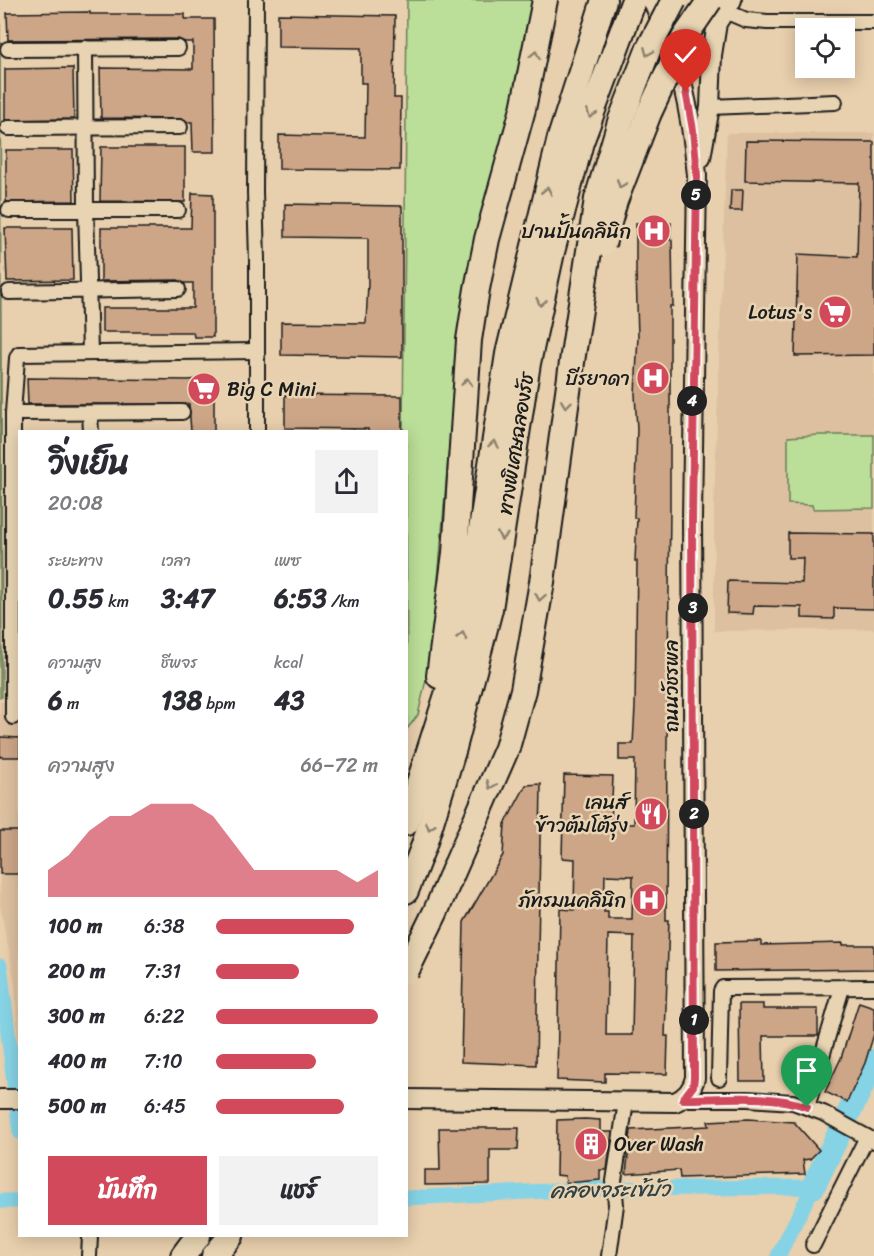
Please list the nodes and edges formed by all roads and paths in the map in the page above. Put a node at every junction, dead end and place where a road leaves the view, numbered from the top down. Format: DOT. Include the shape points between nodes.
graph roads {
  1 [pos="256,0"];
  2 [pos="545,0"];
  3 [pos="604,0"];
  4 [pos="655,0"];
  5 [pos="722,4"];
  6 [pos="874,22"];
  7 [pos="85,48"];
  8 [pos="178,48"];
  9 [pos="8,49"];
  10 [pos="835,102"];
  11 [pos="710,107"];
  12 [pos="180,127"];
  13 [pos="8,128"];
  14 [pos="85,128"];
  15 [pos="697,175"];
  16 [pos="86,209"];
  17 [pos="9,210"];
  18 [pos="178,210"];
  19 [pos="89,289"];
  20 [pos="178,289"];
  21 [pos="9,292"];
  22 [pos="256,351"];
  23 [pos="90,353"];
  24 [pos="573,355"];
  25 [pos="182,412"];
  26 [pos="21,413"];
  27 [pos="90,413"];
  28 [pos="91,430"];
  29 [pos="257,430"];
  30 [pos="17,574"];
  31 [pos="17,601"];
  32 [pos="11,717"];
  33 [pos="436,733"];
  34 [pos="408,817"];
  35 [pos="408,886"];
  36 [pos="408,968"];
  37 [pos="874,987"];
  38 [pos="842,988"];
  39 [pos="719,1078"];
  40 [pos="408,1099"];
  41 [pos="683,1099"];
  42 [pos="626,1102"];
  43 [pos="807,1107"];
  44 [pos="867,1137"];
  45 [pos="90,1237"];
  46 [pos="197,1237"];
  47 [pos="230,1237"];
  48 [pos="813,1245"];
  49 [pos="89,1256"];
  50 [pos="183,1256"];
  51 [pos="214,1256"];
  52 [pos="609,1256"];
  1 -- 22 [label="street"];
  33 -- 2 [label="highway, one-way" via="437,686 455,553 470,340 487,239 523,110"];
  33 -- 3 [label="highway, ทางพิเศษฉลองรัช, one-way" via="468,608 508,354 560,138"];
  4 -- 15 [label="main road, ถนนวัชรพล" via="686,91"];
  4 -- 24 [label="highway, one-way, bridge" via="649,48 620,122 597,200"];
  4 -- 35 [label="highway, ทางพิเศษฉลองรัช, one-way" via="581,142 528,363 490,609 454,748"];
  5 -- 6 [label="street" via="746,20"];
  5 -- 11 [label="main road" via="712,55"];
  5 -- 24 [label="highway, one-way, bridge" via="684,38 649,113 615,201"];
  7 -- 8 [label="street"];
  7 -- 9 [label="street"];
  7 -- 14 [label="street"];
  10 -- 11 [label="street"];
  11 -- 15 [label="main road"];
  12 -- 14 [label="street"];
  13 -- 14 [label="street"];
  14 -- 16 [label="street"];
  15 -- 41 [label="main road, ถนนวัชรพล" via="692,508 694,1078"];
  16 -- 17 [label="street"];
  16 -- 18 [label="street"];
  16 -- 19 [label="street"];
  19 -- 20 [label="street"];
  19 -- 21 [label="street"];
  19 -- 23 [label="street"];
  22 -- 23 [label="street"];
  22 -- 29 [label="street"];
  23 -- 30 [label="street" via="19,354 17,358 13,413"];
  24 -- 36 [label="highway, one-way, bridge" via="523,690 507,748"];
  25 -- 27 [label="street"];
  26 -- 27 [label="street"];
  27 -- 28 [label="street"];
  30 -- 31 [label="street"];
  31 -- 32 [label="street"];
  33 -- 34 [label="highway, ทางพิเศษฉลองรัช"];
  37 -- 38 [label="street"];
  38 -- 39 [label="street" via="721,989"];
  38 -- 43 [label="street"];
  40 -- 42 [label="main road"];
  41 -- 42 [label="main road"];
  41 -- 43 [label="street" via="793,1101"];
  42 -- 52 [label="street" via="614,1181 616,1205"];
  43 -- 44 [label="street"];
  44 -- 48 [label="street"];
  45 -- 49 [label="street"];
  46 -- 50 [label="highway"];
  47 -- 51 [label="highway"];
}
